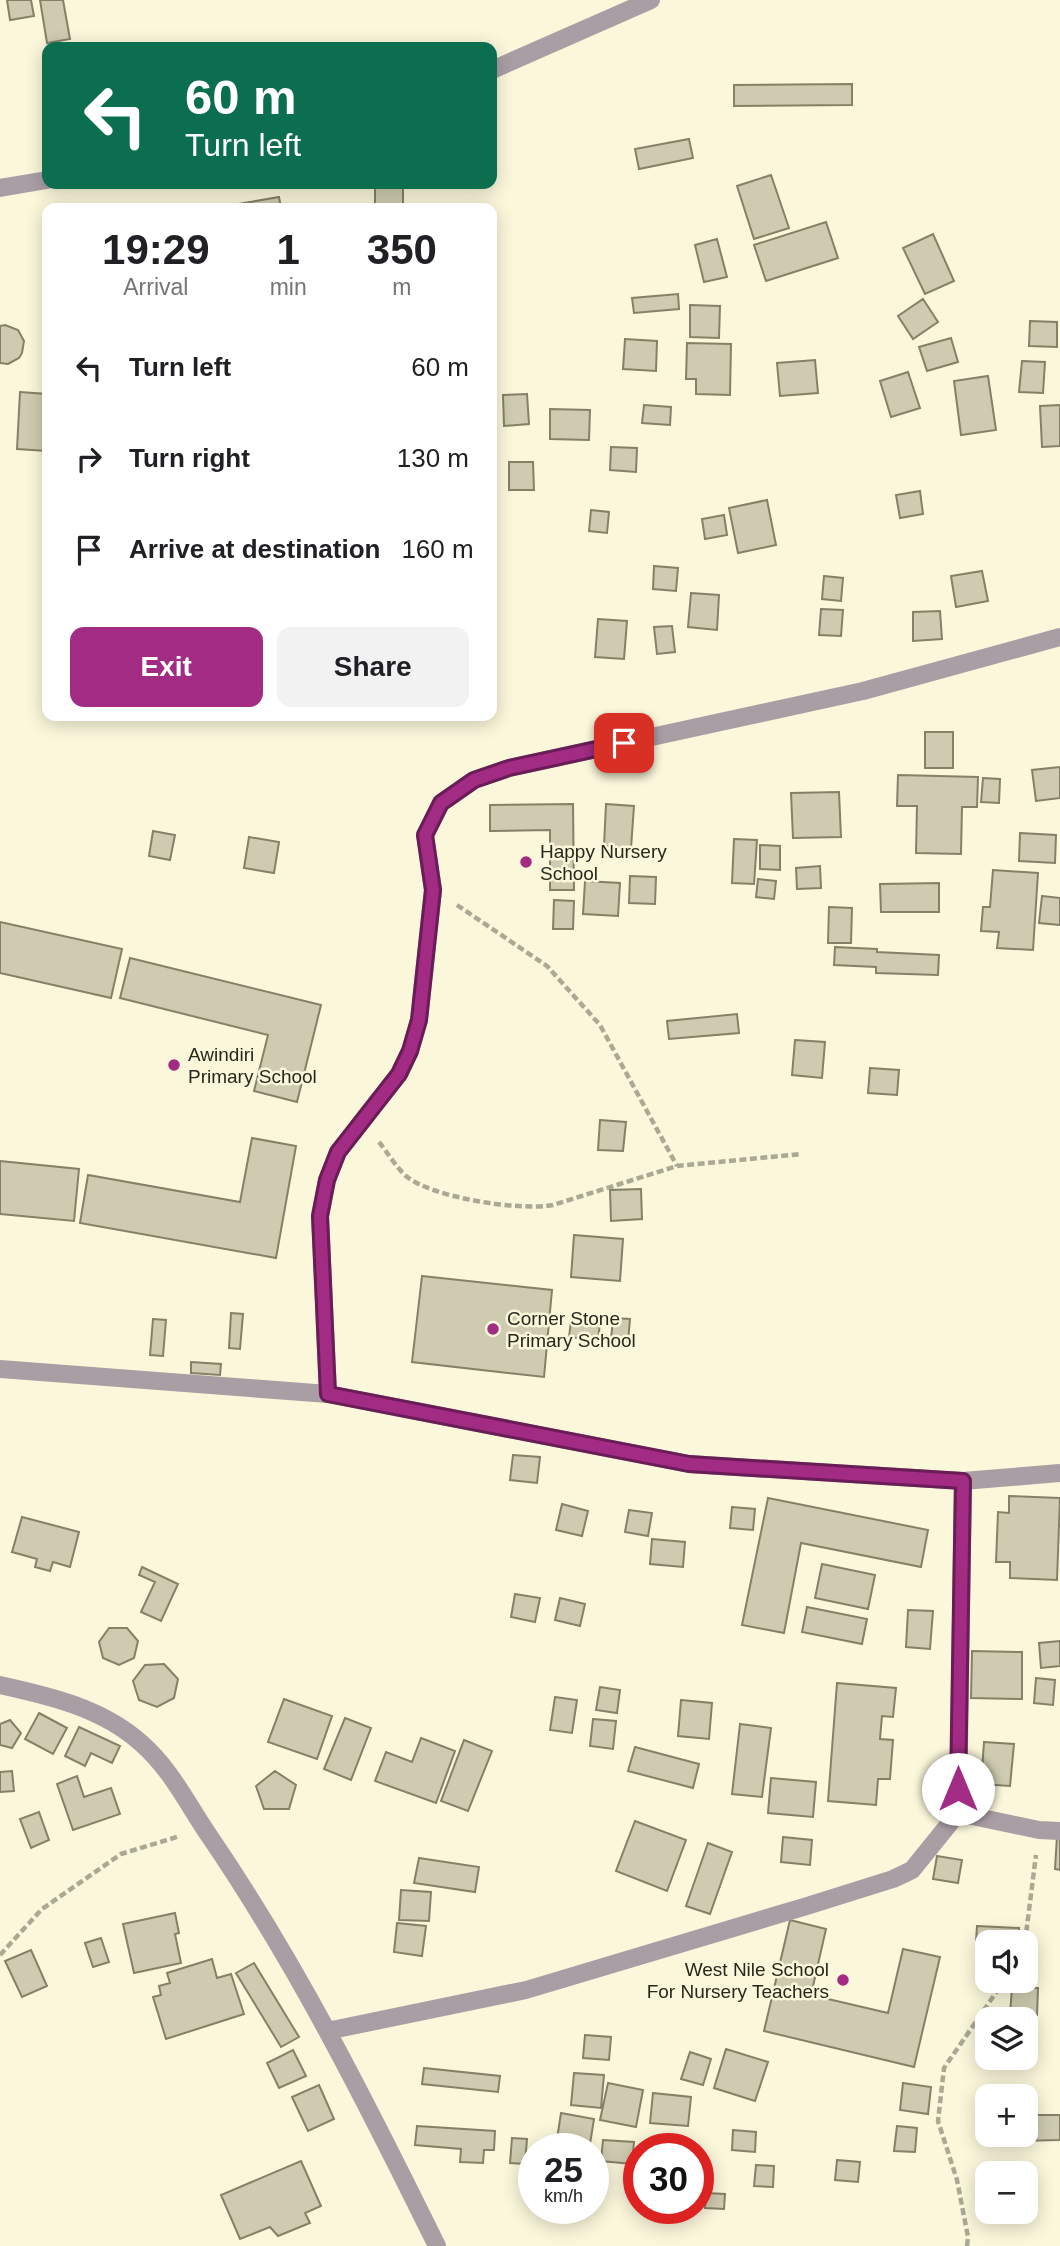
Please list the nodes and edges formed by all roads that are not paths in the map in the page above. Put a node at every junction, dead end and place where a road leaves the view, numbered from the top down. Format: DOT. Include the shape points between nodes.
graph roads {
  1 [pos="652,0"];
  2 [pos="497,68"];
  3 [pos="42,181"];
  4 [pos="0,188"];
  5 [pos="1060,637"];
  6 [pos="0,1369"];
  7 [pos="328,1394"];
  8 [pos="1060,1472"];
  9 [pos="963,1481"];
  10 [pos="0,1685"];
  11 [pos="958,1813"];
  12 [pos="1060,1830"];
  13 [pos="327,2031"];
  14 [pos="437,2246"];
  1 -- 2 [label="street"];
  3 -- 4 [label="street"];
  5 -- 7 [label="street" via="863,691 522,765 474,780 441,803 425,835 433,890 419,1020 410,1051 399,1074 338,1152 320,1216"];
  6 -- 7 [label="street"];
  7 -- 9 [label="street" via="689,1464"];
  8 -- 9 [label="street"];
  9 -- 11 [label="street"];
  10 -- 13 [label="street" via="102,1716 140,1742 164,1767 253,1899"];
  11 -- 12 [label="street"];
  11 -- 13 [label="street" via="912,1870 893,1879 526,1990"];
  13 -- 14 [label="street"];
}
